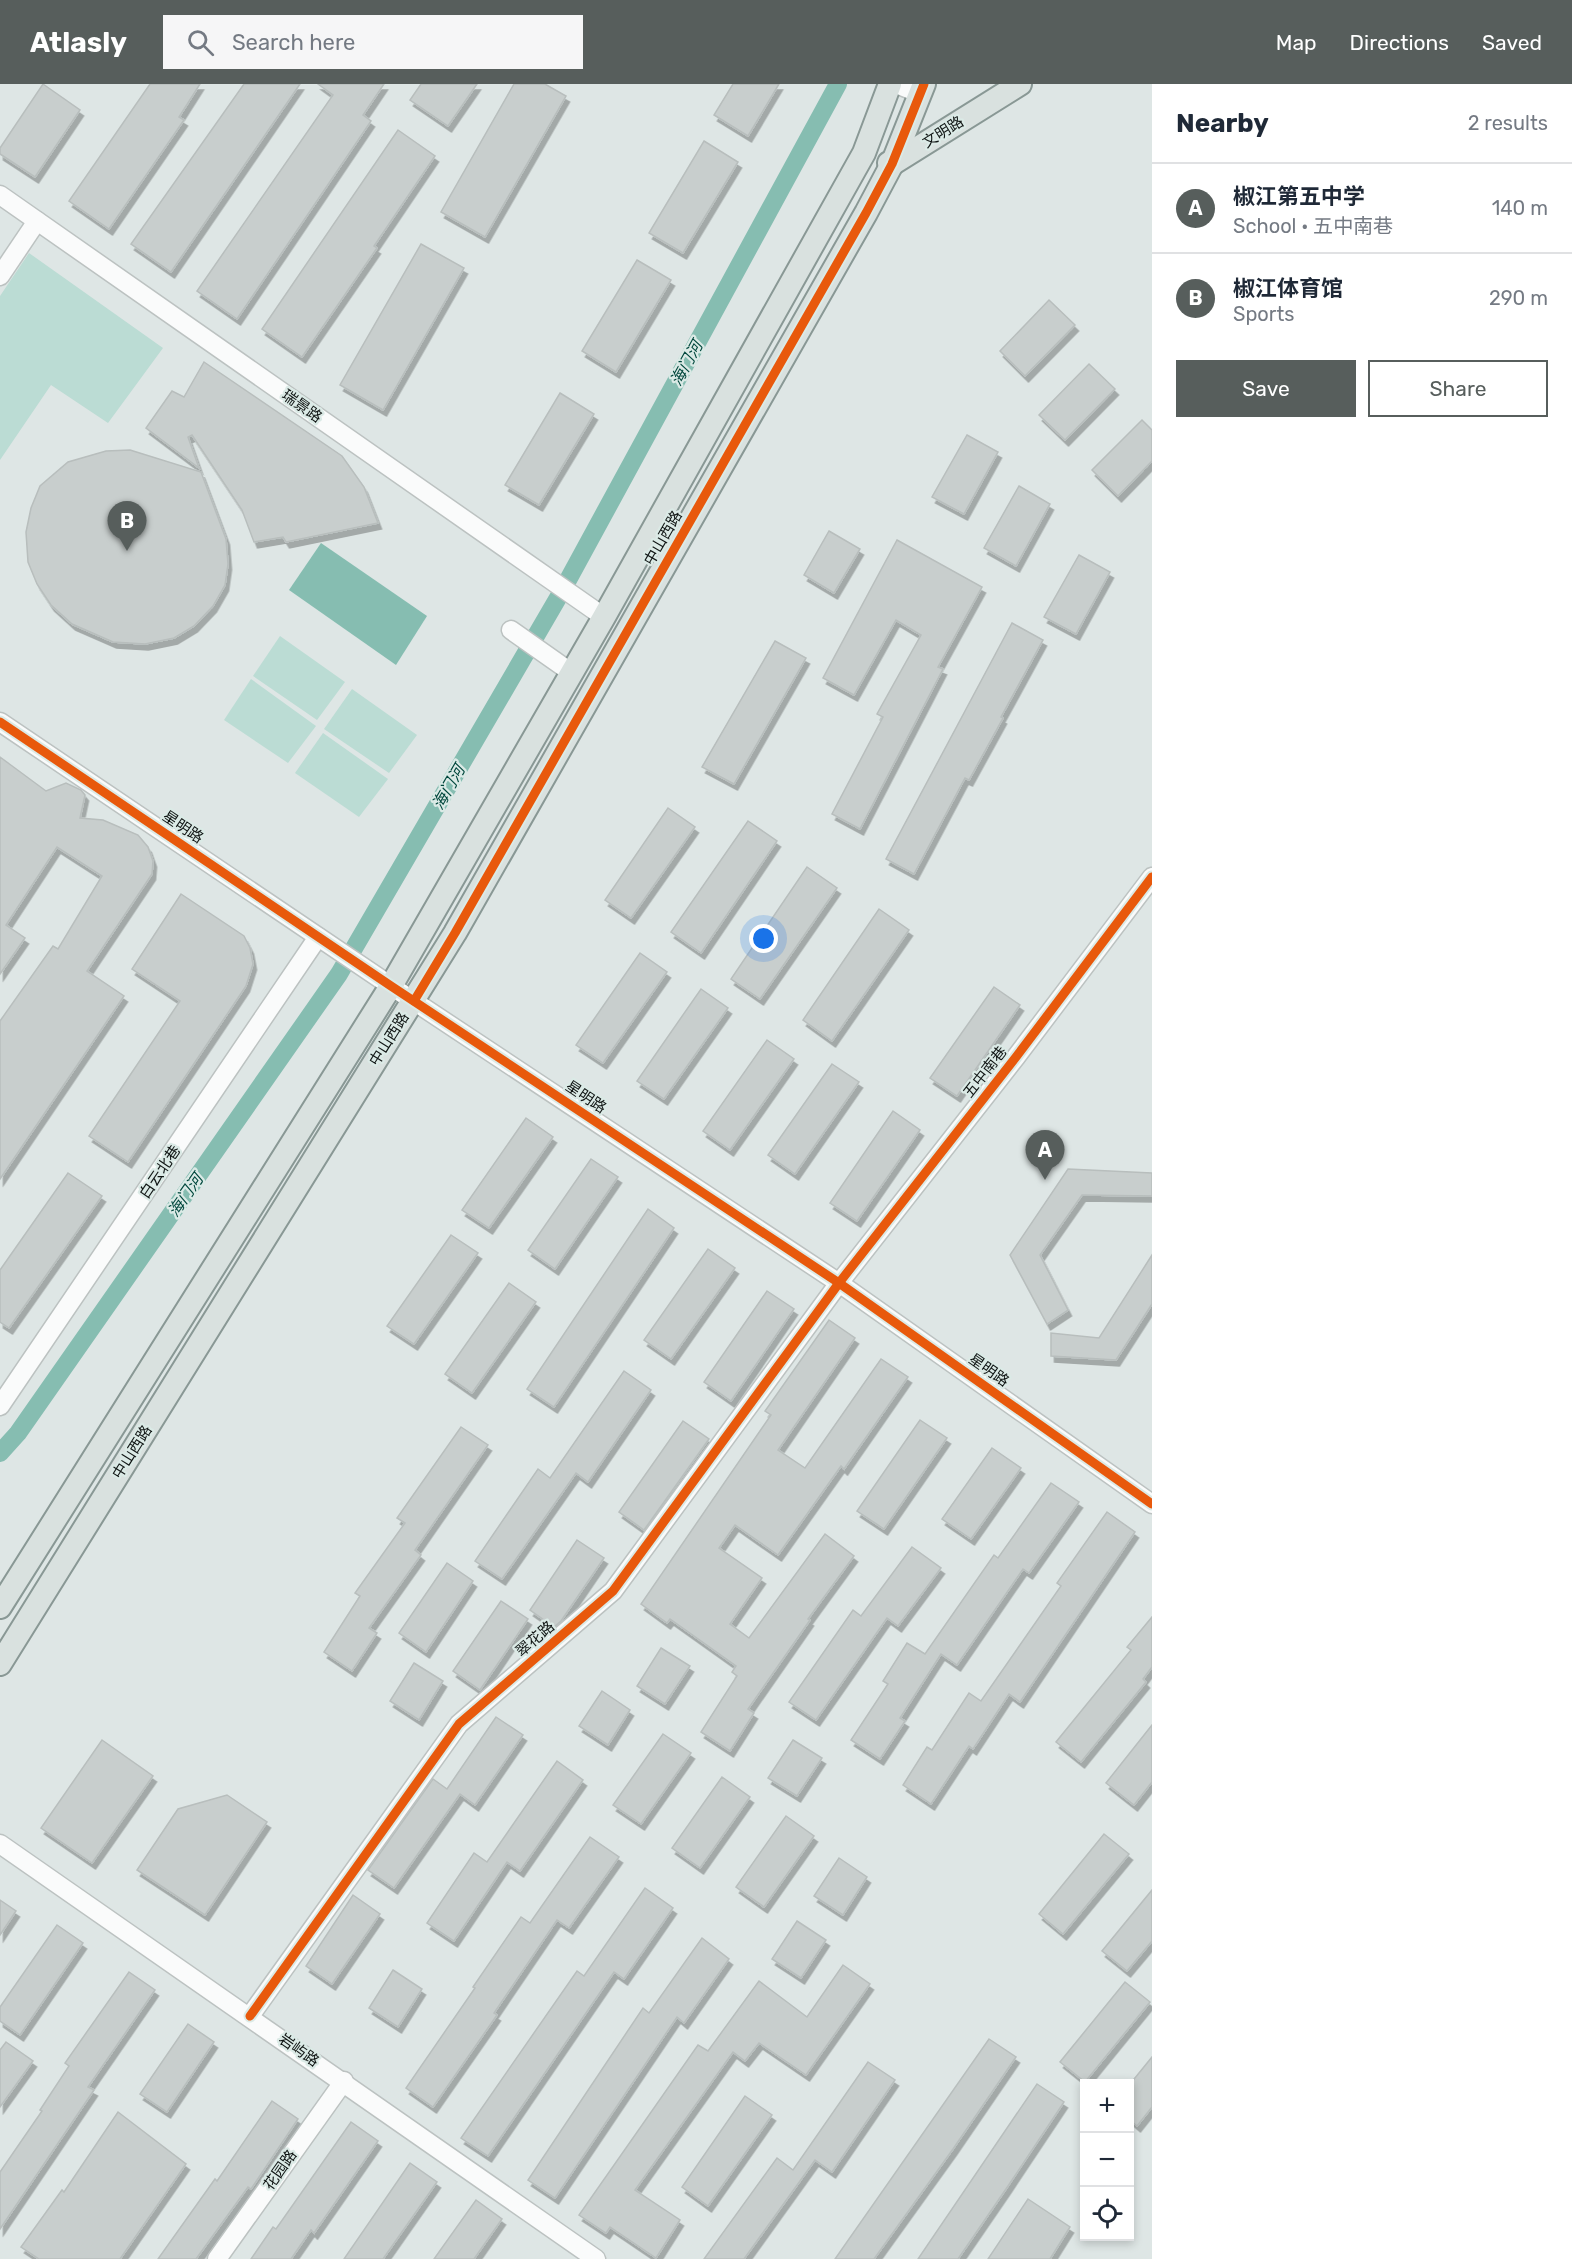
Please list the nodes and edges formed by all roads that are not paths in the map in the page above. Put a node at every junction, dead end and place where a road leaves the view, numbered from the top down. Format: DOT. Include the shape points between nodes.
graph roads {
  1 [pos="890,84"];
  2 [pos="896,84"];
  3 [pos="1020,84"];
  4 [pos="923,89"];
  5 [pos="864,153"];
  6 [pos="892,164"];
  7 [pos="0,195"];
  8 [pos="37,220"];
  9 [pos="0,276"];
  10 [pos="604,617"];
  11 [pos="511,630"];
  12 [pos="572,673"];
  13 [pos="0,722"];
  14 [pos="1152,877"];
  15 [pos="318,937"];
  16 [pos="386,982"];
  17 [pos="414,1001"];
  18 [pos="839,1283"];
  19 [pos="0,1406"];
  20 [pos="1152,1504"];
  21 [pos="0,1607"];
  22 [pos="0,1664"];
  23 [pos="0,1844"];
  24 [pos="250,2016"];
  25 [pos="344,2081"];
  26 [pos="217,2259"];
  27 [pos="596,2259"];
  1 -- 5 [label="main road, 中山西路"];
  2 -- 4 [label="street"];
  3 -- 6 [label="main road, 文明路"];
  4 -- 6 [label="main road, 中山西路"];
  5 -- 6 [label="main road"];
  5 -- 10 [label="main road, 中山西路"];
  6 -- 17 [label="main road, 中山西路"];
  7 -- 8 [label="street, 瑞景路"];
  8 -- 9 [label="street"];
  8 -- 10 [label="street, 瑞景路"];
  10 -- 12 [label="main road, 中山西路"];
  11 -- 12 [label="street"];
  12 -- 16 [label="main road, 中山西路"];
  13 -- 15 [label="street, 星明路"];
  14 -- 18 [label="street, 五中南巷"];
  15 -- 16 [label="street, 星明路"];
  15 -- 19 [label="street, 白云北巷"];
  16 -- 17 [label="street, 星明路"];
  16 -- 21 [label="main road, 中山西路"];
  17 -- 18 [label="street, 星明路"];
  17 -- 22 [label="main road, 中山西路"];
  18 -- 20 [label="street, 星明路"];
  18 -- 24 [label="street, 翠花路" via="613,1591 459,1724"];
  23 -- 24 [label="street, 岩屿路"];
  24 -- 25 [label="street, 岩屿路"];
  25 -- 26 [label="street, 花园路"];
  25 -- 27 [label="street, 岩屿路"];
}
